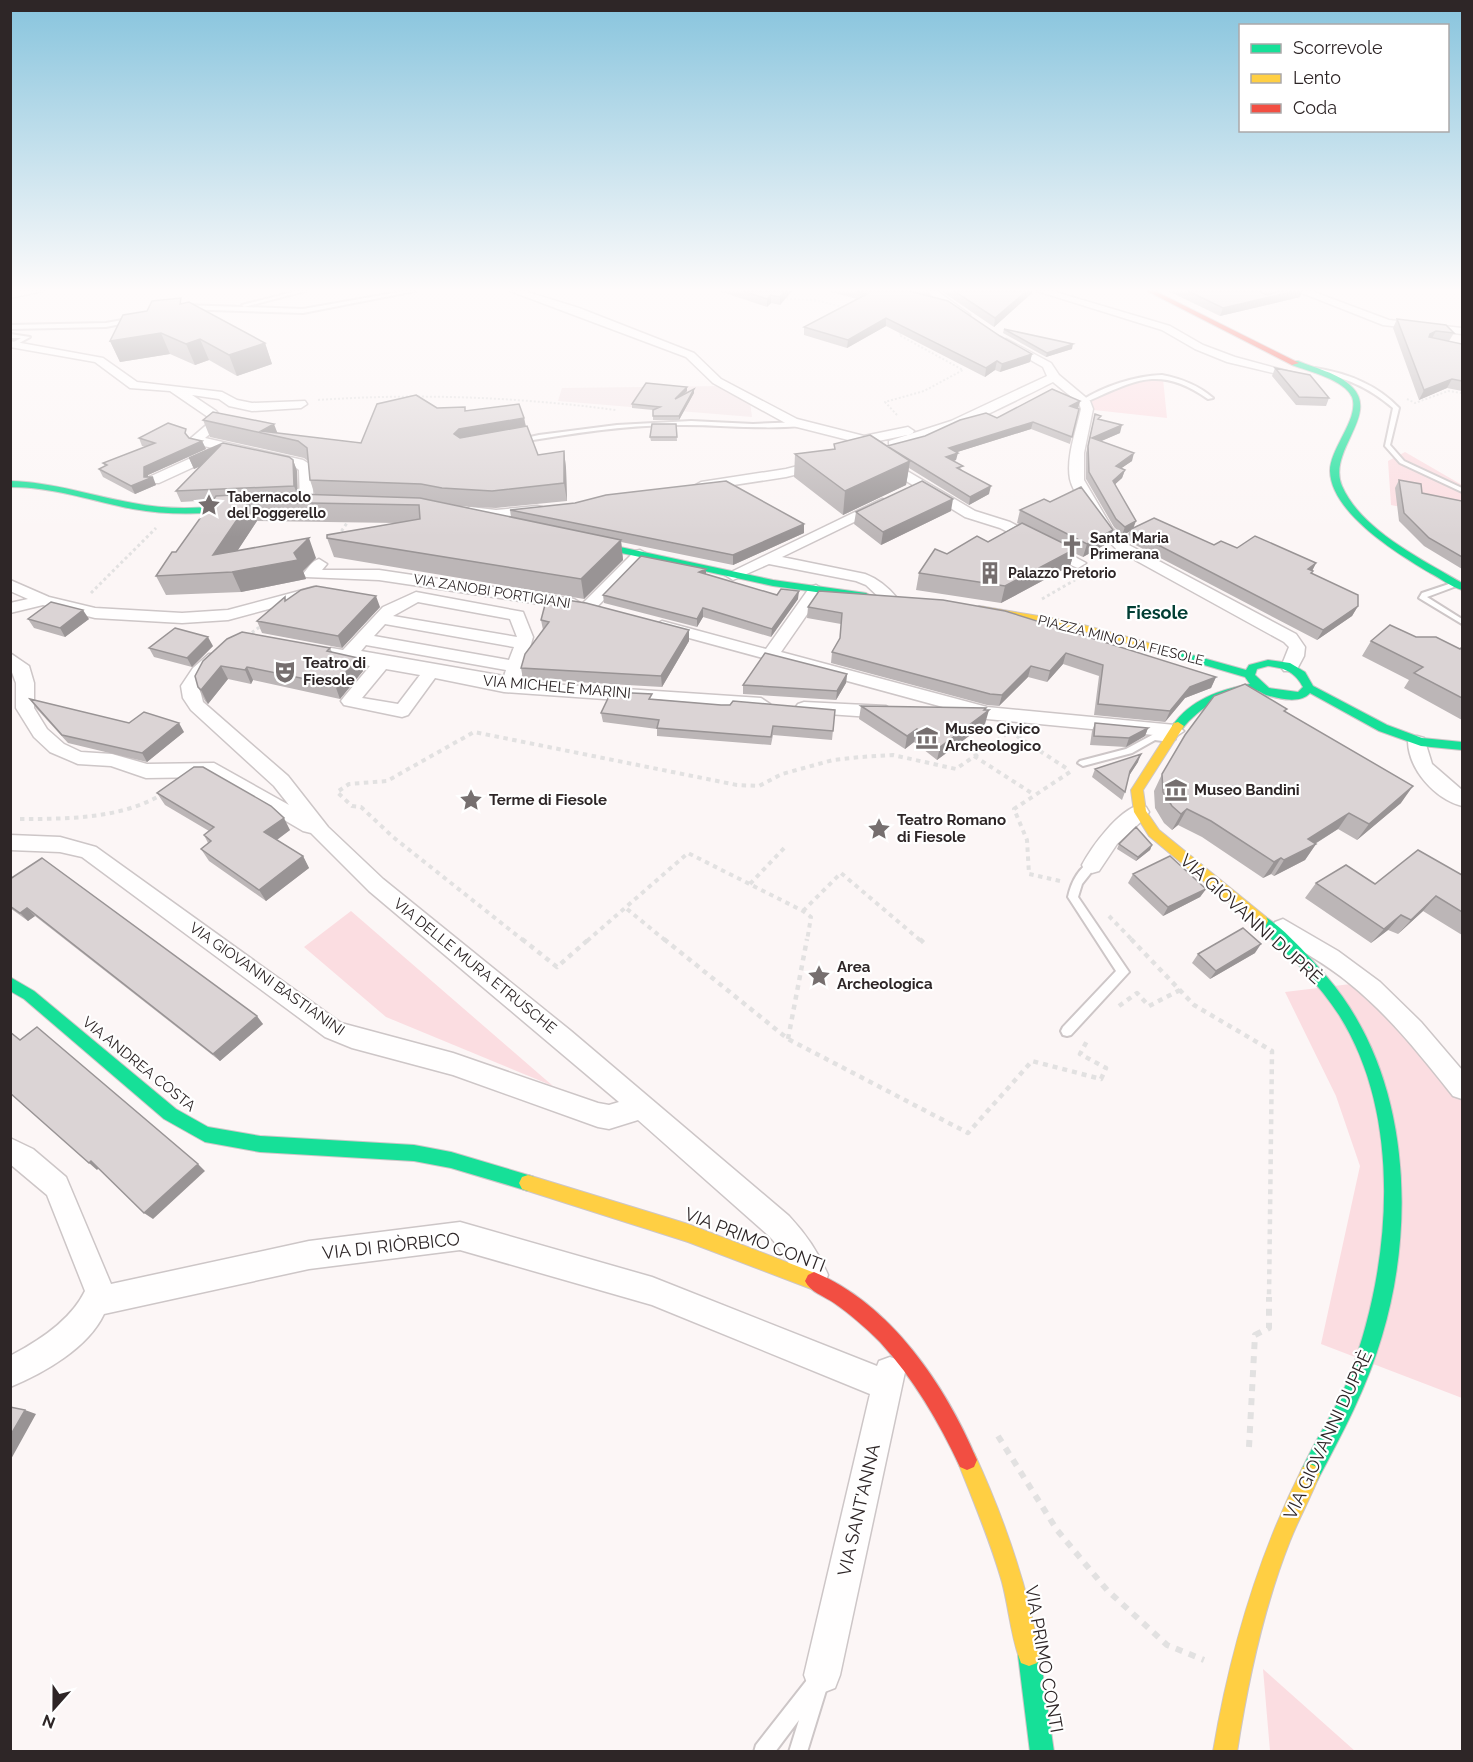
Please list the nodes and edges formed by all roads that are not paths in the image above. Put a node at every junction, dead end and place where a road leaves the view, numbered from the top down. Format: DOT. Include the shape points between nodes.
graph roads {
  1 [pos="118,373"];
  2 [pos="709,373"];
  3 [pos="1052,373"];
  4 [pos="1285,373"];
  5 [pos="1319,373"];
  6 [pos="1331,373"];
  7 [pos="1054,377"];
  8 [pos="1339,382"];
  9 [pos="173,388"];
  10 [pos="1210,398"];
  11 [pos="1084,401"];
  12 [pos="301,404"];
  13 [pos="900,417"];
  14 [pos="800,424"];
  15 [pos="507,442"];
  16 [pos="223,448"];
  17 [pos="864,448"];
  18 [pos="838,459"];
  19 [pos="154,480"];
  20 [pos="10,484"];
  21 [pos="921,486"];
  22 [pos="686,488"];
  23 [pos="1462,490"];
  24 [pos="306,504"];
  25 [pos="260,505"];
  26 [pos="556,508"];
  27 [pos="451,511"];
  28 [pos="516,528"];
  29 [pos="572,540"];
  30 [pos="640,554"];
  31 [pos="768,558"];
  32 [pos="1078,563"];
  33 [pos="319,564"];
  34 [pos="379,575"];
  35 [pos="733,575"];
  36 [pos="10,585"];
  37 [pos="1460,586"];
  38 [pos="816,590"];
  39 [pos="895,598"];
  40 [pos="43,600"];
  41 [pos="589,606"];
  42 [pos="966,606"];
  43 [pos="10,608"];
  44 [pos="612,612"];
  45 [pos="646,621"];
  46 [pos="1462,622"];
  47 [pos="366,640"];
  48 [pos="233,643"];
  49 [pos="309,649"];
  50 [pos="771,654"];
  51 [pos="351,657"];
  52 [pos="10,658"];
  53 [pos="381,663"];
  54 [pos="1290,666"];
  55 [pos="431,672"];
  56 [pos="508,678"];
  57 [pos="1253,681"];
  58 [pos="18,687"];
  59 [pos="1309,688"];
  60 [pos="1293,698"];
  61 [pos="1313,709"];
  62 [pos="987,713"];
  63 [pos="1173,735"];
  64 [pos="1462,748"];
  65 [pos="1423,755"];
  66 [pos="1083,763"];
  67 [pos="1462,799"];
  68 [pos="1139,812"];
  69 [pos="321,832"];
  70 [pos="10,842"];
  71 [pos="1092,864"];
  72 [pos="1240,903"];
  73 [pos="10,983"];
  74 [pos="1067,1031"];
  75 [pos="1462,1088"];
  76 [pos="642,1107"];
  77 [pos="260,1144"];
  78 [pos="10,1150"];
  79 [pos="819,1284"];
  80 [pos="95,1302"];
  81 [pos="897,1346"];
  82 [pos="10,1372"];
  83 [pos="886,1385"];
  84 [pos="822,1675"];
  85 [pos="763,1752"];
  86 [pos="798,1752"];
  87 [pos="1042,1752"];
  88 [pos="1225,1752"];
  1 -- 9 [label="street" via="134,385"];
  2 -- 14 [label="street"];
  3 -- 7 [label="street"];
  4 -- 8 [label="street"];
  5 -- 8 [label="main road"];
  6 -- 23 [label="lane" via="1353,377 1381,393 1396,408 1387,445 1402,462"];
  7 -- 11 [label="street"];
  7 -- 17 [label="street" via="918,439"];
  8 -- 37 [label="main road" via="1354,392 1360,404 1334,463 1340,490 1374,528"];
  9 -- 12 [label="street" via="222,396 252,407"];
  9 -- 16 [label="street" via="213,414 218,422 196,439"];
  10 -- 11 [label="lane" via="1186,383 1154,376 1137,378"];
  11 -- 54 [label="street" via="1087,409 1077,453 1077,480 1106,530 1122,547 1290,638 1297,647"];
  13 -- 17 [label="street" via="907,425"];
  14 -- 15 [label="lane" via="775,428 678,423 621,425"];
  14 -- 17 [label="street"];
  16 -- 19 [label="street"];
  16 -- 24 [label="street" via="306,468"];
  17 -- 21 [label="street"];
  18 -- 22 [label="street" via="786,473"];
  20 -- 25 [label="main road" via="45,483 149,510"];
  21 -- 31 [label="street"];
  21 -- 32 [label="street" via="970,514 1005,525"];
  26 -- 27 [label="street" via="496,514"];
  27 -- 28 [label="main road"];
  29 -- 30 [label="main road"];
  30 -- 35 [label="main road"];
  30 -- 41 [label="street"];
  31 -- 35 [label="street"];
  31 -- 39 [label="street" via="860,577"];
  33 -- 34 [label="street, VIA ZANOBI PORTIGIANI" via="311,574"];
  34 -- 40 [label="street" via="218,616 95,613"];
  34 -- 41 [label="street, VIA ZANOBI PORTIGIANI"];
  35 -- 38 [label="main road"];
  36 -- 40 [label="street"];
  37 -- 46 [label="lane" via="1423,598"];
  38 -- 39 [label="main road"];
  38 -- 50 [label="street"];
  40 -- 43 [label="street"];
  41 -- 44 [label="street, VIA ZANOBI PORTIGIANI"];
  42 -- 57 [label="main road, PIAZZA MINO DA FIESOLE" via="1076,626 1184,654"];
  45 -- 50 [label="street"];
  47 -- 51 [label="street"];
  47 -- 56 [label="street"];
  47 -- 56 [label="street" via="384,619 515,642"];
  48 -- 69 [label="street, VIA DELLE MURA ETRUSCHE" via="194,678 190,686 192,698 281,781"];
  49 -- 51 [label="street, VIA MICHELE MARINI"];
  50 -- 62 [label="street"];
  51 -- 53 [label="street, VIA MICHELE MARINI"];
  52 -- 58 [label="street" via="20,666"];
  53 -- 55 [label="street, VIA MICHELE MARINI"];
  53 -- 55 [label="street" via="350,701 402,711"];
  54 -- 57 [label="main road" via="1265,662 1253,667"];
  54 -- 59 [label="main road" via="1305,676"];
  55 -- 56 [label="street, VIA MICHELE MARINI"];
  56 -- 56 [label="street" via="525,637 517,615 416,597 389,610 349,654"];
  56 -- 62 [label="street, VIA MICHELE MARINI" via="784,707"];
  57 -- 60 [label="main road, PIAZZA MINO DA FIESOLE" via="1273,695"];
  57 -- 63 [label="main road" via="1195,706"];
  58 -- 69 [label="street" via="40,733 57,748 78,758 112,760 146,771 214,770"];
  59 -- 60 [label="main road"];
  59 -- 65 [label="main road"];
  60 -- 61 [label="main road, PIAZZA MINO DA FIESOLE"];
  62 -- 63 [label="street"];
  63 -- 66 [label="lane" via="1154,737 1129,752"];
  63 -- 68 [label="main road" via="1137,789"];
  64 -- 65 [label="main road"];
  64 -- 65 [label="main road" via="1435,746"];
  65 -- 67 [label="street" via="1431,776"];
  68 -- 71 [label="street" via="1110,839"];
  68 -- 72 [label="main road, VIA GIOVANNI DUPRÈ" via="1155,833"];
  69 -- 76 [label="street, VIA DELLE MURA ETRUSCHE" via="376,885"];
  70 -- 76 [label="street, VIA GIOVANNI BASTIANINI" via="74,845 89,852 333,1030 352,1038 453,1064 598,1115 609,1117"];
  71 -- 74 [label="lane" via="1077,882 1072,897 1123,972"];
  72 -- 75 [label="street" via="1357,976 1414,1030"];
  72 -- 88 [label="main road, VIA GIOVANNI DUPRÈ" via="1314,972 1354,1029 1371,1067 1385,1115 1390,1191 1378,1314 1366,1359 1285,1524 1261,1590 1236,1674"];
  73 -- 77 [label="main road, VIA ANDREA COSTA" via="184,1124 205,1134"];
  76 -- 79 [label="street, VIA DELLE MURA ETRUSCHE" via="779,1226"];
  77 -- 79 [label="main road, VIA PRIMO CONTI" via="414,1153 451,1160 686,1232 779,1265"];
  78 -- 80 [label="street" via="57,1186 100,1292"];
  79 -- 81 [label="main road, VIA PRIMO CONTI" via="860,1309"];
  80 -- 82 [label="street" via="86,1320 38,1358"];
  80 -- 83 [label="street, VIA DI RIÒRBICO" via="309,1255 460,1236 652,1291"];
  81 -- 83 [label="street, VIA SANT'ANNA"];
  81 -- 87 [label="main road, VIA PRIMO CONTI" via="923,1379 957,1436 1000,1536 1022,1619"];
  83 -- 84 [label="street, VIA SANT'ANNA"];
  84 -- 85 [label="lane"];
  84 -- 86 [label="lane"];
}
